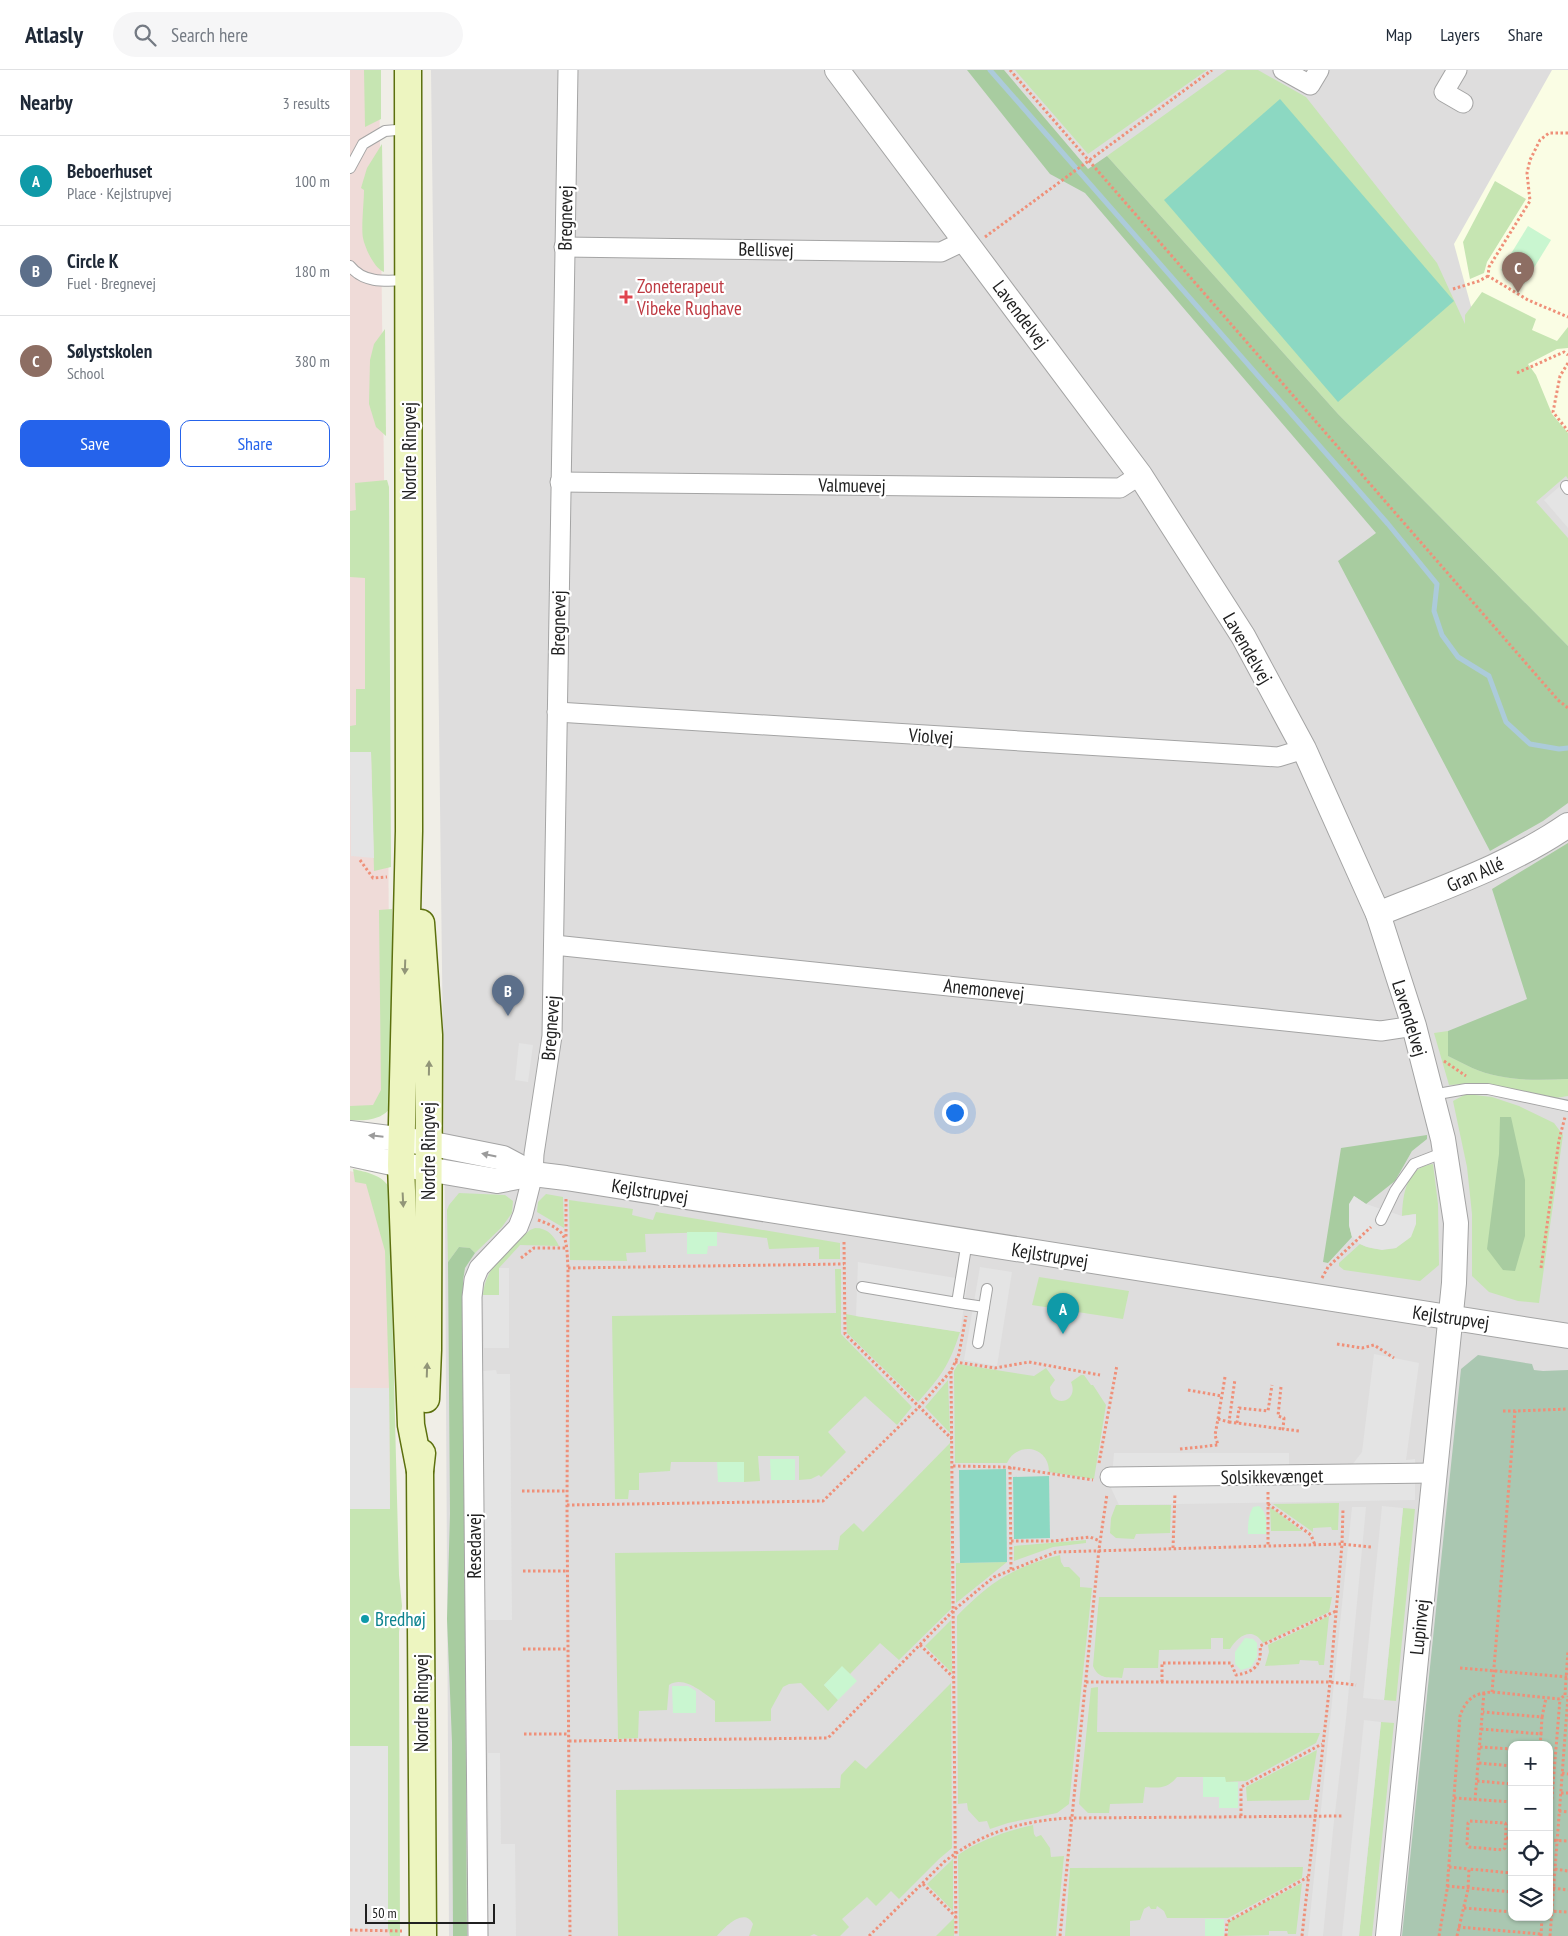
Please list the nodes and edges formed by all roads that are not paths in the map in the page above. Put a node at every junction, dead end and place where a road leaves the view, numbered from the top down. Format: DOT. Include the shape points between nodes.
graph roads {
  1 [pos="408,70"];
  2 [pos="568,70"];
  3 [pos="837,70"];
  4 [pos="1283,70"];
  5 [pos="1319,70"];
  6 [pos="1457,70"];
  7 [pos="1463,103"];
  8 [pos="408,130"];
  9 [pos="350,168"];
  10 [pos="968,244"];
  11 [pos="564,246"];
  12 [pos="350,267"];
  13 [pos="409,280"];
  14 [pos="1140,474"];
  15 [pos="560,482"];
  16 [pos="557,712"];
  17 [pos="1304,749"];
  18 [pos="1568,825"];
  19 [pos="409,831"];
  20 [pos="1378,914"];
  21 [pos="554,944"];
  22 [pos="1414,1026"];
  23 [pos="1432,1095"];
  24 [pos="1567,1110"];
  25 [pos="350,1133"];
  26 [pos="401,1139"];
  27 [pos="428,1143"];
  28 [pos="1445,1152"];
  29 [pos="350,1154"];
  30 [pos="401,1165"];
  31 [pos="428,1169"];
  32 [pos="533,1174"];
  33 [pos="1381,1220"];
  34 [pos="967,1241"];
  35 [pos="862,1288"];
  36 [pos="987,1289"];
  37 [pos="957,1303"];
  38 [pos="984,1307"];
  39 [pos="1450,1318"];
  40 [pos="1568,1336"];
  41 [pos="978,1343"];
  42 [pos="420,1471"];
  43 [pos="1435,1474"];
  44 [pos="1103,1480"];
  45 [pos="412,1934"];
  46 [pos="478,1936"];
  47 [pos="1388,1936"];
  1 -- 8 [label="main road, Nordre Ringvej"];
  2 -- 11 [label="street, Bregnevej"];
  3 -- 10 [label="street, Lavendelvej"];
  4 -- 5 [label="street" via="1310,85"];
  6 -- 7 [label="street" via="1444,92"];
  8 -- 9 [label="lane" via="385,131 363,144"];
  8 -- 13 [label="main road, Nordre Ringvej"];
  10 -- 11 [label="street, Bellisvej" via="941,252"];
  10 -- 14 [label="street, Lavendelvej"];
  11 -- 15 [label="street, Bregnevej"];
  12 -- 13 [label="lane" via="367,279 387,282"];
  13 -- 19 [label="main road, Nordre Ringvej"];
  14 -- 15 [label="street, Valmuevej" via="1120,488"];
  14 -- 17 [label="street, Lavendelvej" via="1243,636"];
  15 -- 16 [label="street, Bregnevej"];
  16 -- 17 [label="street, Violvej" via="1278,757"];
  16 -- 21 [label="street, Bregnevej"];
  17 -- 20 [label="street, Lavendelvej"];
  18 -- 20 [label="street, Gran Allé" via="1487,870"];
  19 -- 26 [label="main road, Nordre Ringvej, one-way"];
  27 -- 19 [label="main road, Nordre Ringvej, one-way" via="429,1034 420,901"];
  20 -- 22 [label="street, Lavendelvej"];
  21 -- 22 [label="street, Anemonevej" via="1381,1031"];
  21 -- 32 [label="street, Bregnevej" via="552,1036"];
  22 -- 23 [label="street, Lavendelvej"];
  23 -- 24 [label="lane" via="1482,1089"];
  23 -- 28 [label="street, Lavendelvej"];
  26 -- 25 [label="street, Kejlstrupvej, one-way"];
  26 -- 27 [label="street, Kejlstrupvej"];
  26 -- 30 [label="main road, Nordre Ringvej"];
  27 -- 31 [label="main road, Nordre Ringvej"];
  32 -- 27 [label="street, Kejlstrupvej, one-way" via="503,1158"];
  28 -- 33 [label="lane" via="1414,1164 1394,1191"];
  28 -- 39 [label="street, Lavendelvej" via="1456,1223"];
  29 -- 30 [label="street, Kejlstrupvej"];
  30 -- 31 [label="street, Kejlstrupvej"];
  30 -- 42 [label="main road, Nordre Ringvej, one-way" via="412,1425"];
  31 -- 32 [label="street, Kejlstrupvej" via="497,1181"];
  42 -- 31 [label="main road, Nordre Ringvej, one-way" via="428,1350"];
  32 -- 34 [label="street, Kejlstrupvej"];
  32 -- 46 [label="street, Resedavej" via="518,1227 479,1268 472,1297"];
  34 -- 37 [label="lane"];
  34 -- 39 [label="street, Kejlstrupvej"];
  35 -- 37 [label="lane"];
  36 -- 38 [label="lane"];
  37 -- 38 [label="lane"];
  38 -- 41 [label="lane"];
  39 -- 40 [label="street, Kejlstrupvej"];
  39 -- 43 [label="street, Lupinvej"];
  42 -- 45 [label="main road, Nordre Ringvej"];
  43 -- 44 [label="street, Solsikkevænget"];
  43 -- 47 [label="street, Lupinvej"];
}
